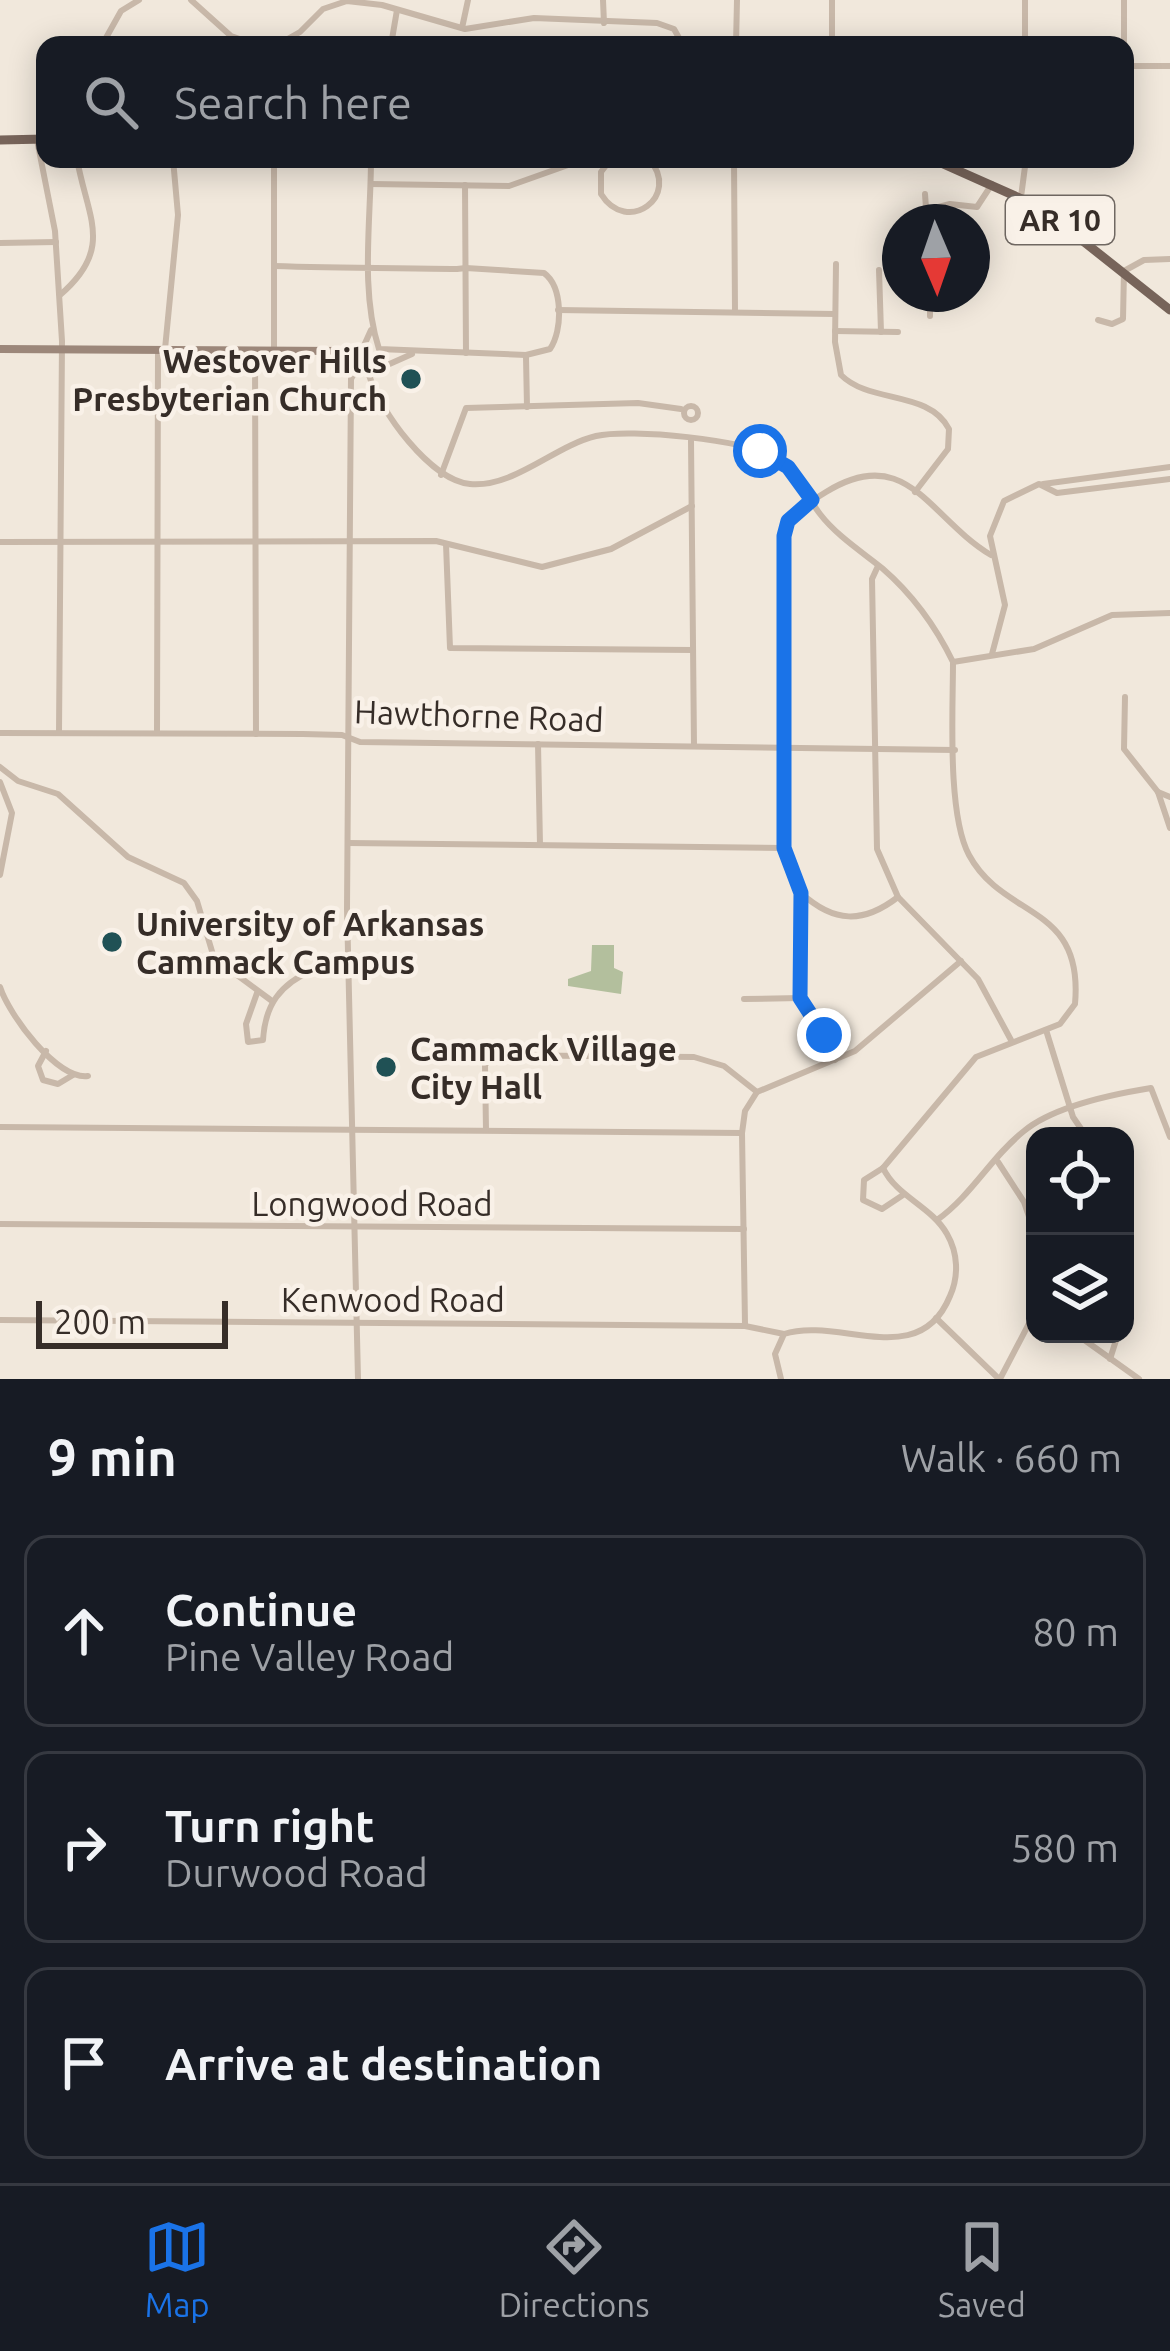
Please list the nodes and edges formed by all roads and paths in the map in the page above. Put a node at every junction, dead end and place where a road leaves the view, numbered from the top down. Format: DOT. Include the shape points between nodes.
graph roads {
  1 [pos="140,0"];
  2 [pos="468,0"];
  3 [pos="603,0"];
  4 [pos="737,0"];
  5 [pos="832,0"];
  6 [pos="1025,0"];
  7 [pos="1124,0"];
  8 [pos="195,1"];
  9 [pos="398,10"];
  10 [pos="604,23"];
  11 [pos="462,28"];
  12 [pos="300,32"];
  13 [pos="107,36"];
  14 [pos="231,36"];
  15 [pos="293,36"];
  16 [pos="300,36"];
  17 [pos="393,36"];
  18 [pos="678,36"];
  19 [pos="736,36"];
  20 [pos="832,36"];
  21 [pos="1025,36"];
  22 [pos="1124,36"];
  23 [pos="1134,66"];
  24 [pos="1170,66"];
  25 [pos="36,137"];
  26 [pos="0,140"];
  27 [pos="46,168"];
  28 [pos="80,168"];
  29 [pos="174,168"];
  30 [pos="274,168"];
  31 [pos="371,168"];
  32 [pos="562,168"];
  33 [pos="604,168"];
  34 [pos="656,168"];
  35 [pos="734,168"];
  36 [pos="954,168"];
  37 [pos="1025,168"];
  38 [pos="371,184"];
  39 [pos="992,184"];
  40 [pos="465,185"];
  41 [pos="926,194"];
  42 [pos="1022,197"];
  43 [pos="927,204"];
  44 [pos="978,204"];
  45 [pos="56,242"];
  46 [pos="0,243"];
  47 [pos="1170,259"];
  48 [pos="836,263"];
  49 [pos="274,266"];
  50 [pos="370,268"];
  51 [pos="466,268"];
  52 [pos="879,270"];
  53 [pos="1124,271"];
  54 [pos="60,295"];
  55 [pos="558,310"];
  56 [pos="1170,310"];
  57 [pos="930,312"];
  58 [pos="735,313"];
  59 [pos="835,314"];
  60 [pos="930,316"];
  61 [pos="1098,320"];
  62 [pos="372,328"];
  63 [pos="835,331"];
  64 [pos="880,332"];
  65 [pos="898,332"];
  66 [pos="0,349"];
  67 [pos="62,350"];
  68 [pos="162,350"];
  69 [pos="255,350"];
  70 [pos="274,350"];
  71 [pos="363,350"];
  72 [pos="381,350"];
  73 [pos="338,351"];
  74 [pos="415,353"];
  75 [pos="466,353"];
  76 [pos="526,355"];
  77 [pos="358,366"];
  78 [pos="383,369"];
  79 [pos="368,375"];
  80 [pos="351,394"];
  81 [pos="382,397"];
  82 [pos="527,407"];
  83 [pos="681,409"];
  84 [pos="692,441"];
  85 [pos="1170,467"];
  86 [pos="441,475"];
  87 [pos="1170,479"];
  88 [pos="1043,484"];
  89 [pos="915,493"];
  90 [pos="812,500"];
  91 [pos="692,506"];
  92 [pos="61,541"];
  93 [pos="0,542"];
  94 [pos="158,542"];
  95 [pos="254,542"];
  96 [pos="350,542"];
  97 [pos="446,544"];
  98 [pos="991,555"];
  99 [pos="878,566"];
  100 [pos="1170,613"];
  101 [pos="693,650"];
  102 [pos="992,653"];
  103 [pos="953,662"];
  104 [pos="1125,697"];
  105 [pos="0,733"];
  106 [pos="59,733"];
  107 [pos="158,733"];
  108 [pos="256,734"];
  109 [pos="350,739"];
  110 [pos="538,744"];
  111 [pos="694,745"];
  112 [pos="784,748"];
  113 [pos="872,749"];
  114 [pos="956,750"];
  115 [pos="0,767"];
  116 [pos="0,782"];
  117 [pos="18,782"];
  118 [pos="1158,792"];
  119 [pos="1170,797"];
  120 [pos="9,800"];
  121 [pos="1170,828"];
  122 [pos="348,843"];
  123 [pos="540,845"];
  124 [pos="784,848"];
  125 [pos="0,875"];
  126 [pos="801,893"];
  127 [pos="898,897"];
  128 [pos="962,962"];
  129 [pos="313,970"];
  130 [pos="0,987"];
  131 [pos="256,992"];
  132 [pos="800,998"];
  133 [pos="744,999"];
  134 [pos="272,1001"];
  135 [pos="1046,1030"];
  136 [pos="1011,1040"];
  137 [pos="46,1052"];
  138 [pos="836,1060"];
  139 [pos="73,1075"];
  140 [pos="88,1076"];
  141 [pos="757,1092"];
  142 [pos="1071,1111"];
  143 [pos="0,1127"];
  144 [pos="1081,1127"];
  145 [pos="355,1130"];
  146 [pos="486,1130"];
  147 [pos="742,1133"];
  148 [pos="1170,1137"];
  149 [pos="998,1162"];
  150 [pos="883,1168"];
  151 [pos="904,1194"];
  152 [pos="1026,1208"];
  153 [pos="937,1220"];
  154 [pos="0,1224"];
  155 [pos="356,1227"];
  156 [pos="744,1229"];
  157 [pos="936,1318"];
  158 [pos="0,1320"];
  159 [pos="357,1324"];
  160 [pos="745,1326"];
  161 [pos="1026,1330"];
  162 [pos="784,1334"];
  163 [pos="1087,1343"];
  164 [pos="1115,1343"];
  165 [pos="1109,1360"];
  166 [pos="358,1379"];
  167 [pos="781,1379"];
  168 [pos="999,1379"];
  169 [pos="1139,1379"];
  1 -- 13 [label="street" via="121,11"];
  2 -- 11 [label="street"];
  3 -- 10 [label="street"];
  4 -- 19 [label="street"];
  5 -- 20 [label="street"];
  6 -- 21 [label="street"];
  7 -- 22 [label="street"];
  8 -- 14 [label="street"];
  9 -- 11 [label="street"];
  9 -- 12 [label="street" via="342,2"];
  9 -- 17 [label="street"];
  10 -- 11 [label="street" via="534,18"];
  10 -- 18 [label="street" via="664,24"];
  12 -- 15 [label="street"];
  12 -- 16 [label="street"];
  23 -- 24 [label="street"];
  25 -- 26 [label="main road"];
  27 -- 45 [label="street"];
  28 -- 54 [label="street" via="94,245 84,272"];
  29 -- 68 [label="street" via="178,215"];
  30 -- 49 [label="street"];
  31 -- 38 [label="street"];
  32 -- 40 [label="street" via="522,184"];
  33 -- 34 [label="street" via="601,194 631,214 660,191"];
  35 -- 58 [label="street"];
  36 -- 39 [label="main road, AR 10"];
  37 -- 42 [label="street"];
  38 -- 40 [label="street"];
  38 -- 50 [label="street"];
  39 -- 42 [label="main road, AR 10"];
  39 -- 44 [label="street"];
  40 -- 51 [label="street"];
  41 -- 43 [label="street"];
  42 -- 53 [label="main road, AR 10"];
  45 -- 46 [label="street"];
  45 -- 54 [label="street"];
  47 -- 53 [label="street"];
  48 -- 59 [label="street"];
  49 -- 50 [label="street"];
  49 -- 70 [label="street"];
  50 -- 51 [label="street"];
  50 -- 62 [label="street"];
  51 -- 55 [label="street" via="544,273 556,285"];
  51 -- 75 [label="street"];
  52 -- 64 [label="street"];
  53 -- 56 [label="main road, AR 10"];
  53 -- 61 [label="street" via="1123,319"];
  54 -- 67 [label="street"];
  55 -- 58 [label="street"];
  55 -- 76 [label="street" via="554,345"];
  57 -- 60 [label="street"];
  58 -- 59 [label="street"];
  59 -- 63 [label="street"];
  62 -- 71 [label="street"];
  62 -- 72 [label="street"];
  63 -- 64 [label="street"];
  63 -- 89 [label="street" via="844,380 934,411 947,426 948,449"];
  64 -- 65 [label="street"];
  66 -- 67 [label="street"];
  67 -- 68 [label="street"];
  67 -- 92 [label="street"];
  68 -- 69 [label="street"];
  68 -- 94 [label="street"];
  69 -- 70 [label="street"];
  69 -- 95 [label="street"];
  70 -- 73 [label="street"];
  71 -- 72 [label="street"];
  71 -- 73 [label="street"];
  71 -- 77 [label="street"];
  72 -- 74 [label="street"];
  72 -- 78 [label="street"];
  73 -- 77 [label="street"];
  74 -- 75 [label="street"];
  74 -- 78 [label="street"];
  75 -- 76 [label="street"];
  76 -- 82 [label="street"];
  77 -- 79 [label="street"];
  77 -- 80 [label="street"];
  78 -- 79 [label="street"];
  78 -- 81 [label="street"];
  79 -- 80 [label="street"];
  79 -- 81 [label="street"];
  80 -- 96 [label="street"];
  81 -- 86 [label="street"];
  82 -- 83 [label="street"];
  82 -- 86 [label="street" via="462,410"];
  84 -- 86 [label="street" via="605,434 496,482"];
  84 -- 90 [label="street" via="771,455"];
  84 -- 91 [label="street"];
  85 -- 88 [label="street"];
  87 -- 88 [label="street" via="1057,493"];
  88 -- 98 [label="street" via="1001,504"];
  89 -- 90 [label="street" via="866,472"];
  89 -- 98 [label="street"];
  90 -- 99 [label="street"];
  90 -- 112 [label="street" via="788,521 784,536"];
  91 -- 97 [label="street" via="611,549 542,567"];
  91 -- 101 [label="street"];
  92 -- 93 [label="street"];
  92 -- 94 [label="street"];
  92 -- 106 [label="street"];
  94 -- 95 [label="street"];
  94 -- 107 [label="street"];
  95 -- 96 [label="street"];
  95 -- 108 [label="street"];
  96 -- 97 [label="street"];
  96 -- 109 [label="street"];
  97 -- 101 [label="street" via="450,648"];
  98 -- 102 [label="street" via="1006,605"];
  99 -- 103 [label="street" via="912,598"];
  99 -- 113 [label="street"];
  100 -- 102 [label="street" via="1112,616 1034,650"];
  101 -- 111 [label="street"];
  102 -- 103 [label="street"];
  103 -- 114 [label="street"];
  104 -- 118 [label="street" via="1124,749"];
  105 -- 106 [label="street, Hawthorne Road"];
  106 -- 107 [label="street, Hawthorne Road"];
  107 -- 108 [label="street, Hawthorne Road"];
  108 -- 109 [label="street, Hawthorne Road"];
  109 -- 110 [label="street, Hawthorne Road"];
  109 -- 122 [label="street"];
  110 -- 111 [label="street, Hawthorne Road"];
  110 -- 123 [label="street"];
  111 -- 112 [label="street, Hawthorne Road"];
  112 -- 113 [label="street, Hawthorne Road"];
  112 -- 124 [label="street"];
  113 -- 114 [label="street, Hawthorne Road"];
  113 -- 127 [label="street" via="874,837"];
  114 -- 135 [label="street" via="959,824 972,861 1048,920 1070,952 1075,1004"];
  115 -- 117 [label="street"];
  116 -- 120 [label="street"];
  117 -- 120 [label="street"];
  117 -- 131 [label="street" via="58,794 120,852 184,883 214,958"];
  118 -- 119 [label="street"];
  118 -- 121 [label="street"];
  120 -- 125 [label="street"];
  122 -- 123 [label="street"];
  122 -- 145 [label="street"];
  123 -- 124 [label="street"];
  124 -- 126 [label="street"];
  126 -- 127 [label="street" via="824,911 852,918"];
  126 -- 132 [label="street"];
  127 -- 128 [label="street"];
  128 -- 136 [label="street"];
  128 -- 138 [label="street"];
  129 -- 134 [label="street"];
  130 -- 137 [label="street" via="15,1020"];
  131 -- 134 [label="street"];
  131 -- 134 [label="street" via="248,1042 263,1040"];
  132 -- 133 [label="street"];
  132 -- 138 [label="street"];
  135 -- 136 [label="street"];
  135 -- 142 [label="street"];
  136 -- 150 [label="street" via="957,1076"];
  137 -- 139 [label="street"];
  137 -- 139 [label="street" via="38,1066 43,1080 58,1084"];
  138 -- 141 [label="street"];
  139 -- 140 [label="street"];
  141 -- 146 [label="street" via="724,1066 694,1057 495,1054 484,1065"];
  141 -- 147 [label="street"];
  142 -- 144 [label="street"];
  142 -- 148 [label="street" via="1152,1088"];
  142 -- 149 [label="street" via="1025,1130"];
  143 -- 145 [label="street"];
  145 -- 146 [label="street"];
  145 -- 155 [label="street"];
  146 -- 147 [label="street"];
  147 -- 156 [label="street"];
  149 -- 152 [label="street"];
  149 -- 153 [label="street"];
  150 -- 151 [label="street"];
  150 -- 151 [label="street" via="864,1180 865,1202 886,1208"];
  151 -- 153 [label="street"];
  153 -- 157 [label="street" via="956,1272"];
  154 -- 155 [label="street, Longwood Road"];
  155 -- 156 [label="street, Longwood Road"];
  155 -- 159 [label="street"];
  156 -- 160 [label="street"];
  157 -- 162 [label="street, Kenwood Road" via="897,1339"];
  157 -- 168 [label="street"];
  158 -- 159 [label="street, Kenwood Road"];
  159 -- 160 [label="street, Kenwood Road"];
  159 -- 166 [label="street"];
  160 -- 162 [label="street, Kenwood Road"];
  161 -- 168 [label="street"];
  162 -- 167 [label="street" via="775,1354"];
  163 -- 165 [label="street"];
  164 -- 165 [label="street"];
  165 -- 169 [label="street"];
}
